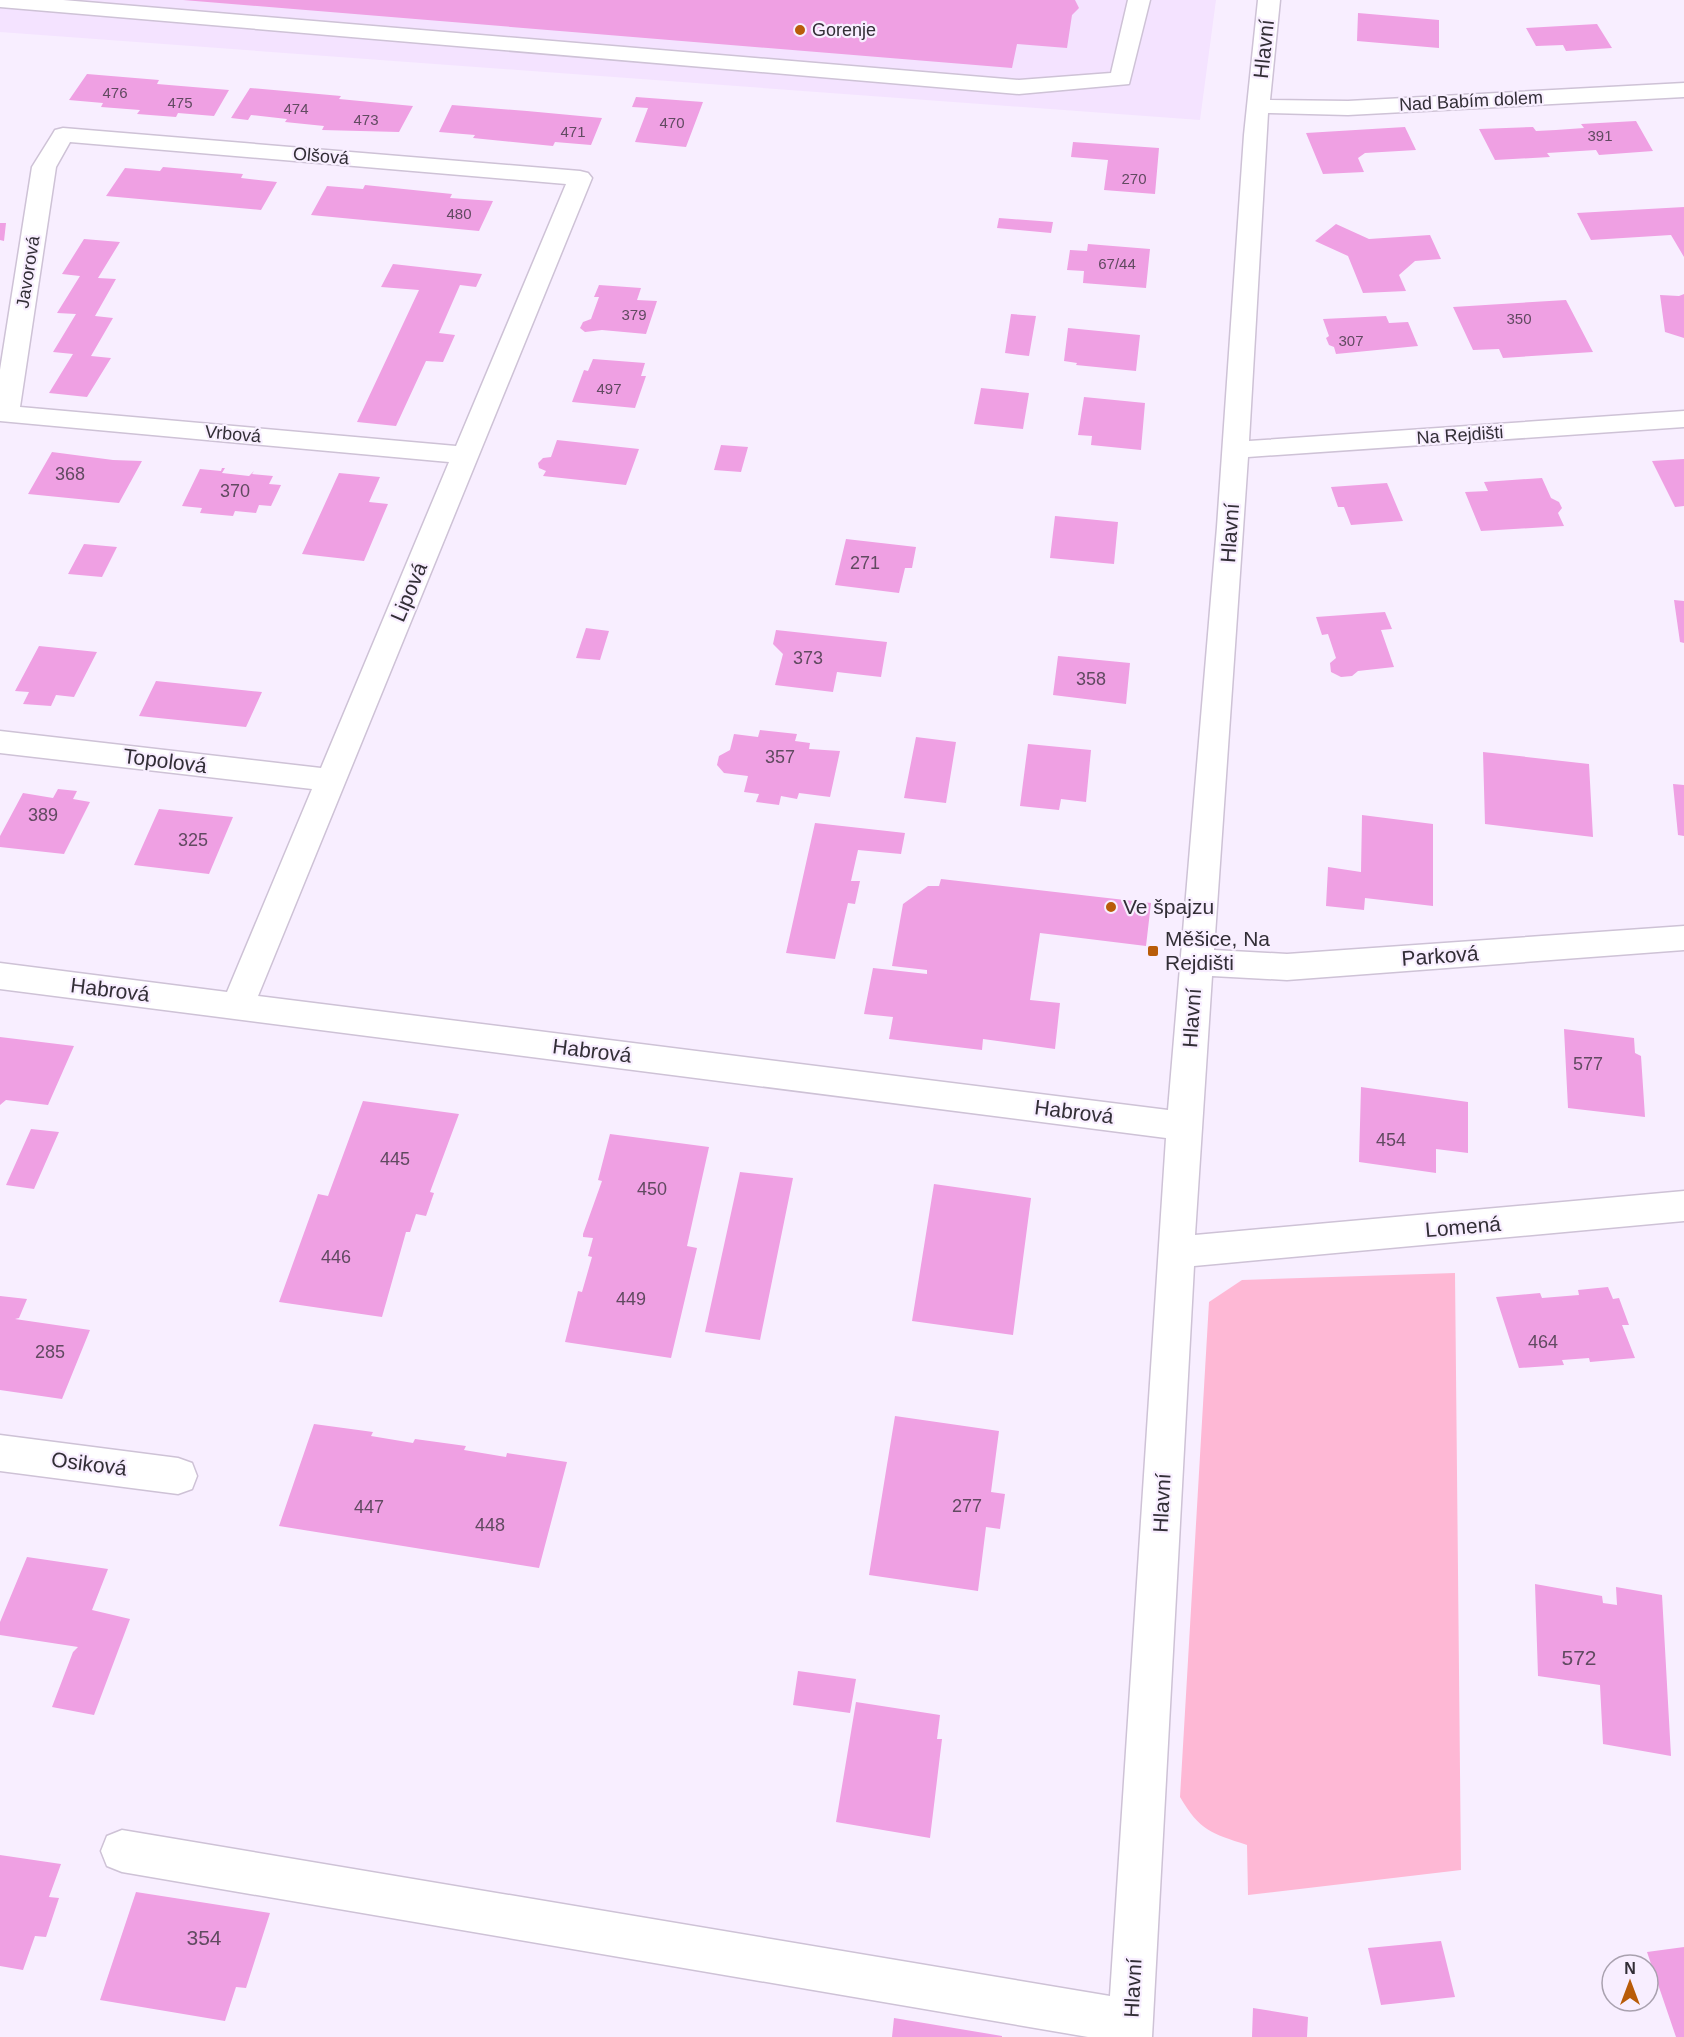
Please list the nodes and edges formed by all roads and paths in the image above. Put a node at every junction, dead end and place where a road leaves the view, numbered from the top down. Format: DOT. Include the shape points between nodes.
graph roads {
  1 [pos="1139,0"];
  2 [pos="1269,0"];
  3 [pos="0,1"];
  4 [pos="1684,90"];
  5 [pos="1258,106"];
  6 [pos="63,135"];
  7 [pos="580,178"];
  8 [pos="3,414"];
  9 [pos="1684,419"];
  10 [pos="1235,450"];
  11 [pos="465,455"];
  12 [pos="0,741"];
  13 [pos="330,780"];
  14 [pos="1684,938"];
  15 [pos="1196,962"];
  16 [pos="0,976"];
  17 [pos="237,1006"];
  18 [pos="1184,1126"];
  19 [pos="1684,1206"];
  20 [pos="1178,1251"];
  21 [pos="0,1453"];
  22 [pos="178,1476"];
  23 [pos="122,1851"];
  24 [pos="1131,2030"];
  1 -- 3 [label="street" via="1121,79 1019,87"];
  2 -- 5 [label="street, Hlavní"];
  4 -- 5 [label="street, Nad Babím dolem" via="1348,108"];
  5 -- 10 [label="street, Hlavní"];
  6 -- 7 [label="street, Olšová"];
  6 -- 8 [label="street, Javorová" via="44,167"];
  7 -- 11 [label="street, Lipová"];
  8 -- 11 [label="street, Vrbová"];
  9 -- 10 [label="street, Na Rejdišti"];
  10 -- 15 [label="street, Hlavní"];
  11 -- 13 [label="street, Lipová"];
  12 -- 13 [label="street, Topolová"];
  13 -- 17 [label="street, Lipová"];
  14 -- 15 [label="street, Parková" via="1287,967"];
  15 -- 18 [label="street, Hlavní"];
  16 -- 17 [label="street, Habrová"];
  17 -- 18 [label="street, Habrová"];
  18 -- 20 [label="street, Hlavní"];
  19 -- 20 [label="street, Lomená"];
  20 -- 24 [label="street, Hlavní"];
  21 -- 22 [label="street, Osiková"];
  23 -- 24 [label="street"];
}
